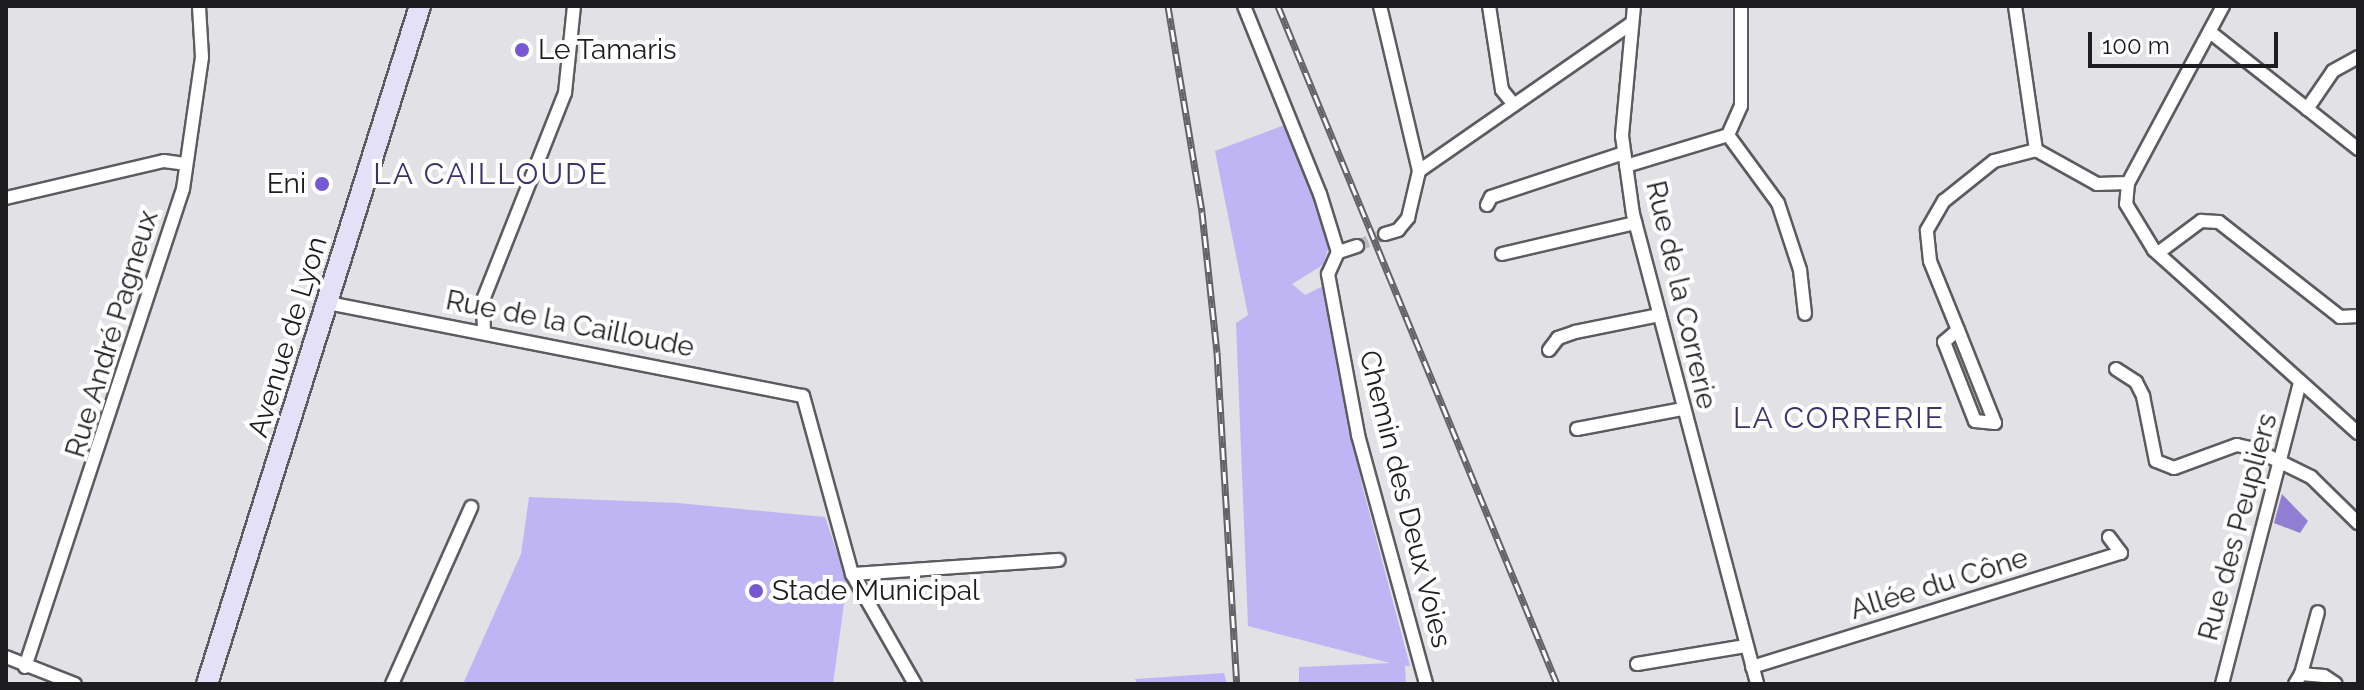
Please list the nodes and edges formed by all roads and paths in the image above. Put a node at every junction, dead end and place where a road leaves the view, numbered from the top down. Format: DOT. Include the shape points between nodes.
graph roads {
  1 [pos="199,6"];
  2 [pos="420,6"];
  3 [pos="574,6"];
  4 [pos="1244,6"];
  5 [pos="1380,6"];
  6 [pos="1489,6"];
  7 [pos="1634,6"];
  8 [pos="1741,6"];
  9 [pos="2015,6"];
  10 [pos="2223,6"];
  11 [pos="1632,23"];
  12 [pos="2210,32"];
  13 [pos="2358,57"];
  14 [pos="1514,105"];
  15 [pos="2307,109"];
  16 [pos="1728,135"];
  17 [pos="2358,149"];
  18 [pos="2036,150"];
  19 [pos="1625,160"];
  20 [pos="185,164"];
  21 [pos="1419,171"];
  22 [pos="2128,183"];
  23 [pos="6,198"];
  24 [pos="1487,205"];
  25 [pos="1635,223"];
  26 [pos="1385,234"];
  27 [pos="1357,246"];
  28 [pos="1338,252"];
  29 [pos="2158,253"];
  30 [pos="1502,254"];
  31 [pos="328,303"];
  32 [pos="1805,314"];
  33 [pos="1659,315"];
  34 [pos="2358,316"];
  35 [pos="1958,330"];
  36 [pos="484,332"];
  37 [pos="1549,350"];
  38 [pos="2116,369"];
  39 [pos="2300,382"];
  40 [pos="1683,409"];
  41 [pos="1577,429"];
  42 [pos="2358,433"];
  43 [pos="2280,459"];
  44 [pos="471,507"];
  45 [pos="2358,523"];
  46 [pos="2109,537"];
  47 [pos="1059,560"];
  48 [pos="852,574"];
  49 [pos="2318,612"];
  50 [pos="1746,646"];
  51 [pos="6,657"];
  52 [pos="1637,664"];
  53 [pos="25,667"];
  54 [pos="1752,667"];
  55 [pos="2298,679"];
  56 [pos="75,684"];
  57 [pos="207,684"];
  58 [pos="392,684"];
  59 [pos="915,684"];
  60 [pos="1426,684"];
  61 [pos="1757,684"];
  62 [pos="2222,684"];
  63 [pos="2336,684"];
  1 -- 20 [label="street, Rue André Pagneux" via="202,57 193,143"];
  2 -- 31 [label="main road, Avenue de Lyon"];
  3 -- 36 [label="street" via="565,93 483,300"];
  4 -- 28 [label="street"];
  5 -- 21 [label="street"];
  6 -- 14 [label="street" via="1502,90"];
  7 -- 11 [label="street, Rue de la Correrie"];
  8 -- 16 [label="street" via="1741,106"];
  9 -- 18 [label="street"];
  10 -- 12 [label="street"];
  11 -- 14 [label="street"];
  11 -- 19 [label="street, Rue de la Correrie" via="1623,98"];
  12 -- 15 [label="street"];
  12 -- 22 [label="street"];
  13 -- 15 [label="street" via="2333,71"];
  14 -- 21 [label="street"];
  15 -- 17 [label="street"];
  16 -- 19 [label="street"];
  16 -- 32 [label="street" via="1778,203 1800,270"];
  18 -- 22 [label="street" via="2097,184"];
  18 -- 35 [label="street" via="1994,161 1944,201 1927,230 1930,261"];
  19 -- 24 [label="street" via="1491,197"];
  19 -- 25 [label="street, Rue de la Correrie"];
  20 -- 23 [label="street" via="164,161"];
  20 -- 53 [label="street, Rue André Pagneux" via="183,189 94,470"];
  21 -- 26 [label="street" via="1408,218 1398,230"];
  22 -- 29 [label="street" via="2126,204"];
  25 -- 30 [label="street"];
  25 -- 33 [label="street, Rue de la Correrie"];
  27 -- 28 [label="street"];
  28 -- 60 [label="street, Chemin des Deux Voies" via="1328,274 1358,435"];
  29 -- 34 [label="street" via="2201,221 2219,222 2340,317"];
  29 -- 39 [label="street"];
  31 -- 36 [label="street, Rue de la Cailloude"];
  31 -- 57 [label="main road, Avenue de Lyon"];
  33 -- 37 [label="street" via="1575,332 1558,338"];
  33 -- 40 [label="street, Rue de la Correrie"];
  35 -- 35 [label="street" via="1944,342 1975,421 1995,423"];
  36 -- 48 [label="street, Rue de la Cailloude" via="803,396"];
  38 -- 43 [label="street" via="2136,382 2143,396 2156,461 2174,468 2237,445"];
  39 -- 42 [label="street"];
  39 -- 43 [label="street, Rue des Peupliers"];
  40 -- 41 [label="street"];
  40 -- 50 [label="street, Rue de la Correrie"];
  43 -- 45 [label="street" via="2311,477"];
  43 -- 62 [label="street, Rue des Peupliers"];
  44 -- 58 [label="street"];
  46 -- 54 [label="street, Allée du Cône" via="2121,553"];
  47 -- 48 [label="street"];
  48 -- 59 [label="street"];
  49 -- 55 [label="street"];
  50 -- 52 [label="street"];
  50 -- 54 [label="street, Rue de la Correrie"];
  51 -- 53 [label="street"];
  53 -- 56 [label="street"];
  54 -- 61 [label="street, Rue de la Correrie"];
  55 -- 63 [label="street" via="2324,676"];
}
